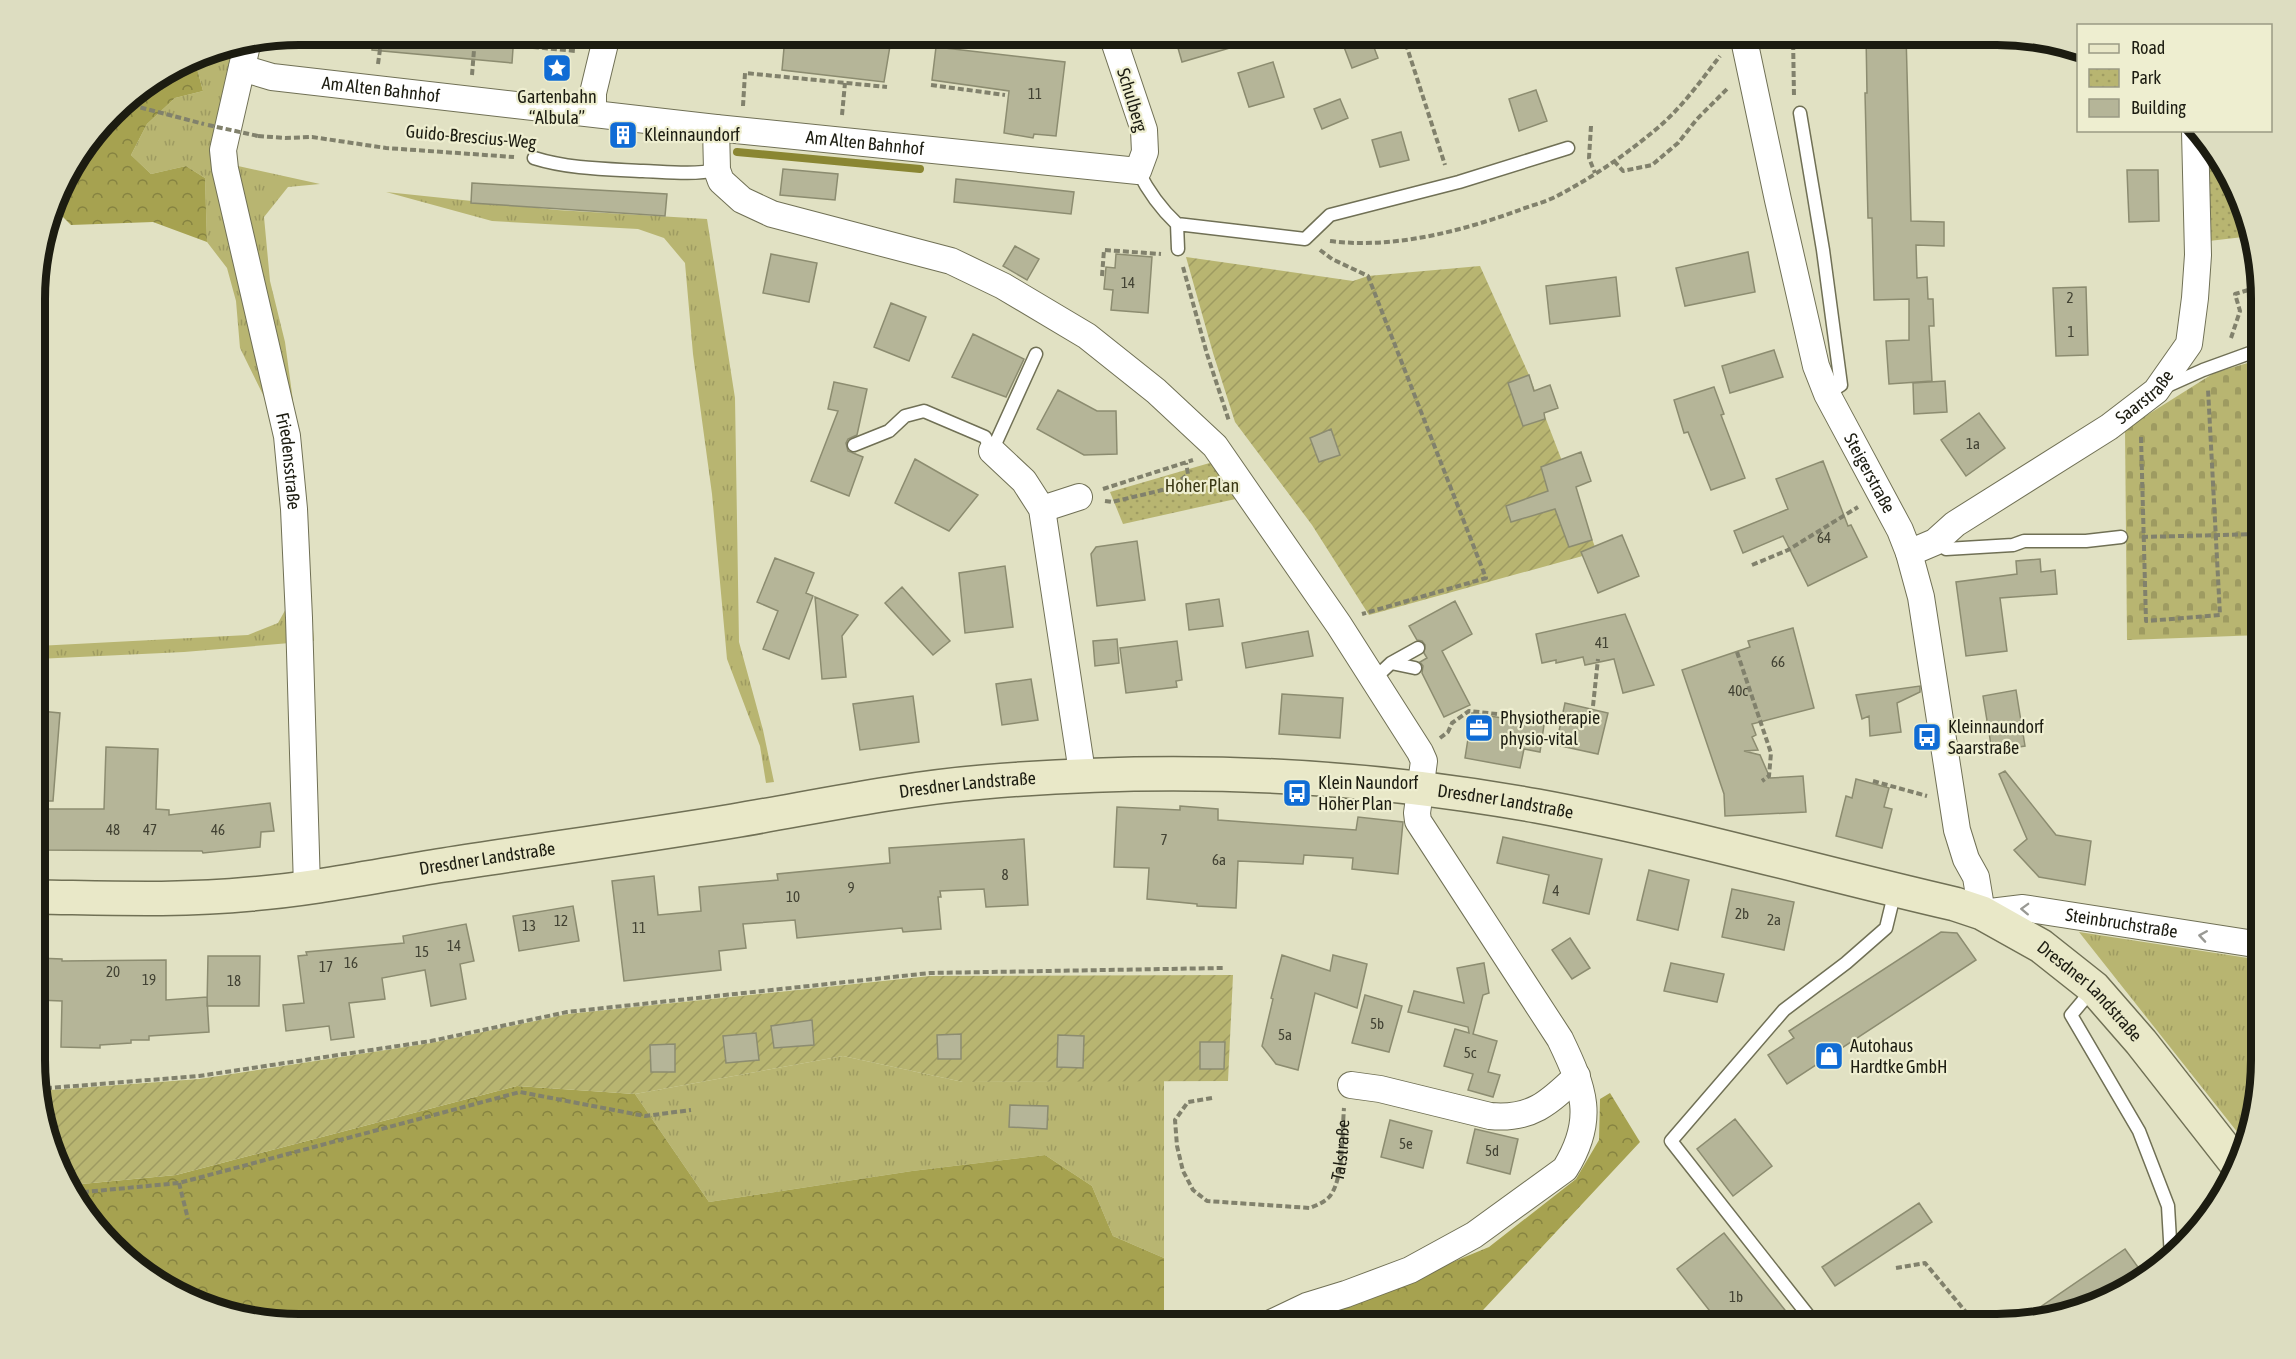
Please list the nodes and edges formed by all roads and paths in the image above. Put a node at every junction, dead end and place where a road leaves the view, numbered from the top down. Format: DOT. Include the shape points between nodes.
graph roads {
  1 [pos="604,45"];
  2 [pos="1116,45"];
  3 [pos="1407,45"];
  4 [pos="1745,45"];
  5 [pos="1793,45"];
  6 [pos="533,47"];
  7 [pos="474,50"];
  8 [pos="1723,51"];
  9 [pos="584,52"];
  10 [pos="245,56"];
  11 [pos="472,80"];
  12 [pos="931,85"];
  13 [pos="887,87"];
  14 [pos="1726,88"];
  15 [pos="1005,95"];
  16 [pos="134,106"];
  17 [pos="1800,112"];
  18 [pos="593,113"];
  19 [pos="1591,126"];
  20 [pos="729,129"];
  21 [pos="2195,140"];
  22 [pos="1568,148"];
  23 [pos="534,158"];
  24 [pos="1614,161"];
  25 [pos="717,170"];
  26 [pos="1138,171"];
  27 [pos="1595,173"];
  28 [pos="1451,184"];
  29 [pos="1177,224"];
  30 [pos="1305,239"];
  31 [pos="1178,249"];
  32 [pos="1162,254"];
  33 [pos="1102,276"];
  34 [pos="2250,289"];
  35 [pos="2240,311"];
  36 [pos="2251,353"];
  37 [pos="1035,354"];
  38 [pos="2208,378"];
  39 [pos="2156,391"];
  40 [pos="1827,394"];
  41 [pos="2141,430"];
  42 [pos="854,445"];
  43 [pos="1215,446"];
  44 [pos="992,451"];
  45 [pos="1186,463"];
  46 [pos="1106,488"];
  47 [pos="1079,497"];
  48 [pos="1865,501"];
  49 [pos="1112,502"];
  50 [pos="1042,509"];
  51 [pos="2251,535"];
  52 [pos="2121,537"];
  53 [pos="2135,537"];
  54 [pos="2144,537"];
  55 [pos="2215,537"];
  56 [pos="1935,542"];
  57 [pos="1909,553"];
  58 [pos="1752,565"];
  59 [pos="1368,611"];
  60 [pos="1418,648"];
  61 [pos="1737,652"];
  62 [pos="1598,659"];
  63 [pos="1415,668"];
  64 [pos="1382,671"];
  65 [pos="1593,706"];
  66 [pos="1497,714"];
  67 [pos="1448,732"];
  68 [pos="1423,775"];
  69 [pos="1080,776"];
  70 [pos="1762,781"];
  71 [pos="1873,781"];
  72 [pos="1934,798"];
  73 [pos="307,887"];
  74 [pos="1895,890"];
  75 [pos="45,897"];
  76 [pos="1983,913"];
  77 [pos="2251,943"];
  78 [pos="1223,968"];
  79 [pos="2094,988"];
  80 [pos="1578,1076"];
  81 [pos="1351,1085"];
  82 [pos="47,1088"];
  83 [pos="1212,1098"];
  84 [pos="692,1110"];
  85 [pos="2232,1158"];
  86 [pos="179,1183"];
  87 [pos="82,1192"];
  88 [pos="188,1219"];
  89 [pos="2170,1246"];
  90 [pos="1896,1268"];
  91 [pos="1290,1314"];
  92 [pos="1807,1314"];
  93 [pos="1968,1314"];
  1 -- 18 [label="street" via="593,93"];
  2 -- 26 [label="street, Schulberg" via="1144,130 1145,152"];
  3 -- 28 [label="path"];
  4 -- 40 [label="street, Steigerstraße" via="1805,321"];
  5 -- 17 [label="path" via="1794,101"];
  6 -- 9 [label="path"];
  7 -- 11 [label="path"];
  8 -- 24 [label="path" via="1691,94 1655,130"];
  10 -- 18 [label="street, Am Alten Bahnhof" via="272,77"];
  10 -- 73 [label="street, Friedensstraße" via="224,159 287,436 298,597"];
  12 -- 15 [label="path"];
  13 -- 20 [label="path" via="745,73"];
  14 -- 24 [label="path" via="1678,143 1652,165 1623,171"];
  16 -- 23 [label="path, Guido-Brescius-Weg, bridge" via="258,136 312,137 386,148"];
  17 -- 40 [label="lane" via="1841,385"];
  18 -- 20 [label="street, Am Alten Bahnhof"];
  19 -- 27 [label="path" via="1589,158"];
  20 -- 25 [label="street"];
  20 -- 26 [label="street, Am Alten Bahnhof"];
  21 -- 39 [label="street, Saarstraße" via="2198,255 2189,344"];
  22 -- 28 [label="lane"];
  23 -- 25 [label="lane, Guido-Brescius-Weg" via="558,166 617,170 699,174"];
  24 -- 27 [label="path"];
  25 -- 43 [label="street" via="721,181 742,200 772,214 951,261 1003,286 1087,336 1156,391"];
  26 -- 29 [label="lane"];
  27 -- 30 [label="path" via="1554,198 1487,222 1407,240 1356,244"];
  28 -- 30 [label="lane" via="1330,215"];
  29 -- 30 [label="lane"];
  29 -- 31 [label="lane"];
  30 -- 59 [label="path" via="1332,259 1368,276 1486,578"];
  31 -- 43 [label="path" via="1229,423"];
  32 -- 33 [label="path" via="1104,250"];
  34 -- 35 [label="path" via="2235,294"];
  36 -- 39 [label="lane"];
  37 -- 44 [label="lane"];
  38 -- 55 [label="path"];
  39 -- 56 [label="street, Saarstraße" via="2109,427 1955,524"];
  40 -- 57 [label="street, Steigerstraße"];
  41 -- 54 [label="path"];
  42 -- 44 [label="lane" via="889,431 905,416 924,411 985,437"];
  43 -- 45 [label="path"];
  43 -- 64 [label="street" via="1316,591"];
  44 -- 50 [label="street" via="1024,481"];
  45 -- 46 [label="path"];
  45 -- 49 [label="path" via="1188,474 1171,488"];
  47 -- 50 [label="street"];
  48 -- 58 [label="path" via="1788,550"];
  50 -- 69 [label="street"];
  51 -- 55 [label="path"];
  52 -- 56 [label="lane" via="1946,549"];
  53 -- 54 [label="path"];
  54 -- 55 [label="path"];
  54 -- 55 [label="path" via="2146,621 2220,615"];
  56 -- 57 [label="street, Saarstraße"];
  57 -- 76 [label="street, Steigerstraße" via="1921,597 1957,830 1976,877"];
  60 -- 64 [label="lane"];
  61 -- 70 [label="path" via="1771,753 1769,776"];
  62 -- 65 [label="path"];
  63 -- 64 [label="lane"];
  64 -- 68 [label="street"];
  66 -- 67 [label="path" via="1469,711 1452,723"];
  68 -- 69 [label="street, Dresdner Landstraße"];
  68 -- 74 [label="street, Dresdner Landstraße"];
  68 -- 80 [label="street" via="1418,821 1560,1039"];
  69 -- 73 [label="street, Dresdner Landstraße" via="980,782 868,797"];
  71 -- 72 [label="path"];
  73 -- 75 [label="street, Dresdner Landstraße" via="161,899"];
  74 -- 76 [label="street, Dresdner Landstraße"];
  74 -- 92 [label="lane" via="1886,928 1784,1010 1671,1141"];
  77 -- 76 [label="street, Steinbruchstraße, one-way" via="2023,908"];
  76 -- 79 [label="street, Dresdner Landstraße" via="2041,946"];
  78 -- 82 [label="path" via="930,973 567,1012 431,1041 199,1076"];
  79 -- 85 [label="street, Dresdner Landstraße"];
  79 -- 89 [label="lane" via="2071,1015 2139,1131 2168,1206"];
  80 -- 81 [label="street" via="1554,1099 1530,1113 1509,1118"];
  80 -- 91 [label="street" via="1584,1126 1565,1169 1474,1234 1410,1270"];
  81 -- 83 [label="path, Talstraße" via="1331,1195 1310,1208 1207,1201 1193,1190 1183,1171 1175,1120 1188,1102"];
  84 -- 86 [label="path" via="645,1116 520,1092"];
  86 -- 87 [label="path"];
  86 -- 88 [label="path"];
  90 -- 93 [label="path" via="1925,1263"];
}
